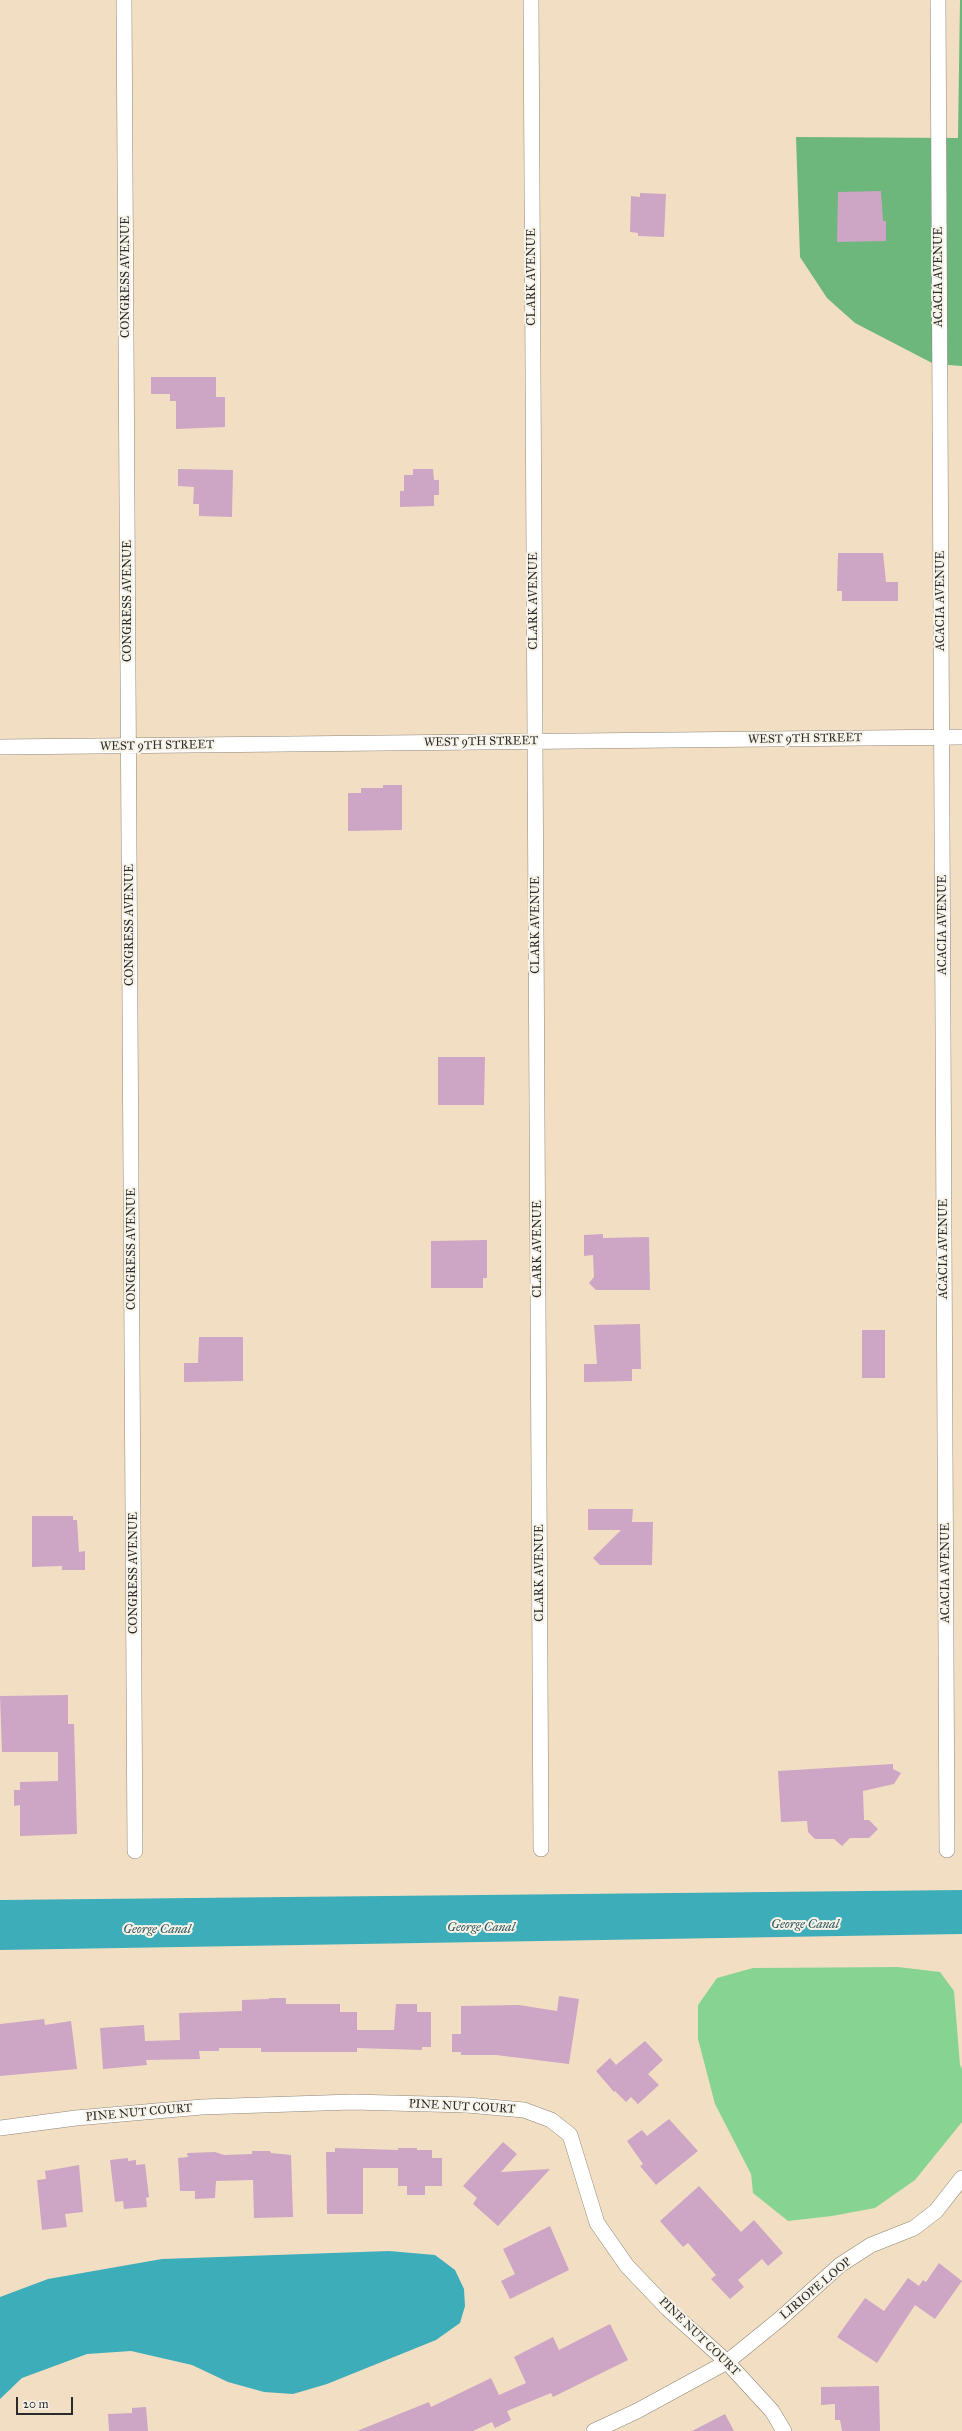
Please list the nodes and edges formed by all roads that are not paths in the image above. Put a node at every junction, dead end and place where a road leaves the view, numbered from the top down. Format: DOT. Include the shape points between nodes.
graph roads {
  1 [pos="124,0"];
  2 [pos="531,0"];
  3 [pos="938,0"];
  4 [pos="962,737"];
  5 [pos="942,738"];
  6 [pos="535,741"];
  7 [pos="128,746"];
  8 [pos="0,747"];
  9 [pos="541,1849"];
  10 [pos="947,1850"];
  11 [pos="135,1851"];
  12 [pos="0,2128"];
  13 [pos="962,2178"];
  14 [pos="727,2362"];
  15 [pos="594,2431"];
  16 [pos="784,2431"];
  1 -- 7 [label="street, CONGRESS AVENUE"];
  2 -- 6 [label="street, CLARK AVENUE"];
  3 -- 5 [label="street, ACACIA AVENUE"];
  4 -- 5 [label="street, WEST 9TH STREET"];
  5 -- 6 [label="street, WEST 9TH STREET"];
  5 -- 10 [label="street, ACACIA AVENUE"];
  6 -- 7 [label="street, WEST 9TH STREET"];
  6 -- 9 [label="street, CLARK AVENUE"];
  7 -- 8 [label="street, WEST 9TH STREET"];
  7 -- 11 [label="street, CONGRESS AVENUE"];
  12 -- 14 [label="street, PINE NUT COURT" via="76,2118 218,2107 352,2102 524,2110 551,2120 570,2135 597,2223 632,2271"];
  13 -- 14 [label="street, LIRIOPE LOOP" via="936,2211 914,2228 871,2245 840,2265"];
  14 -- 15 [label="street, LIRIOPE LOOP" via="637,2411"];
  14 -- 16 [label="street, PINE NUT COURT" via="772,2411"];
}
